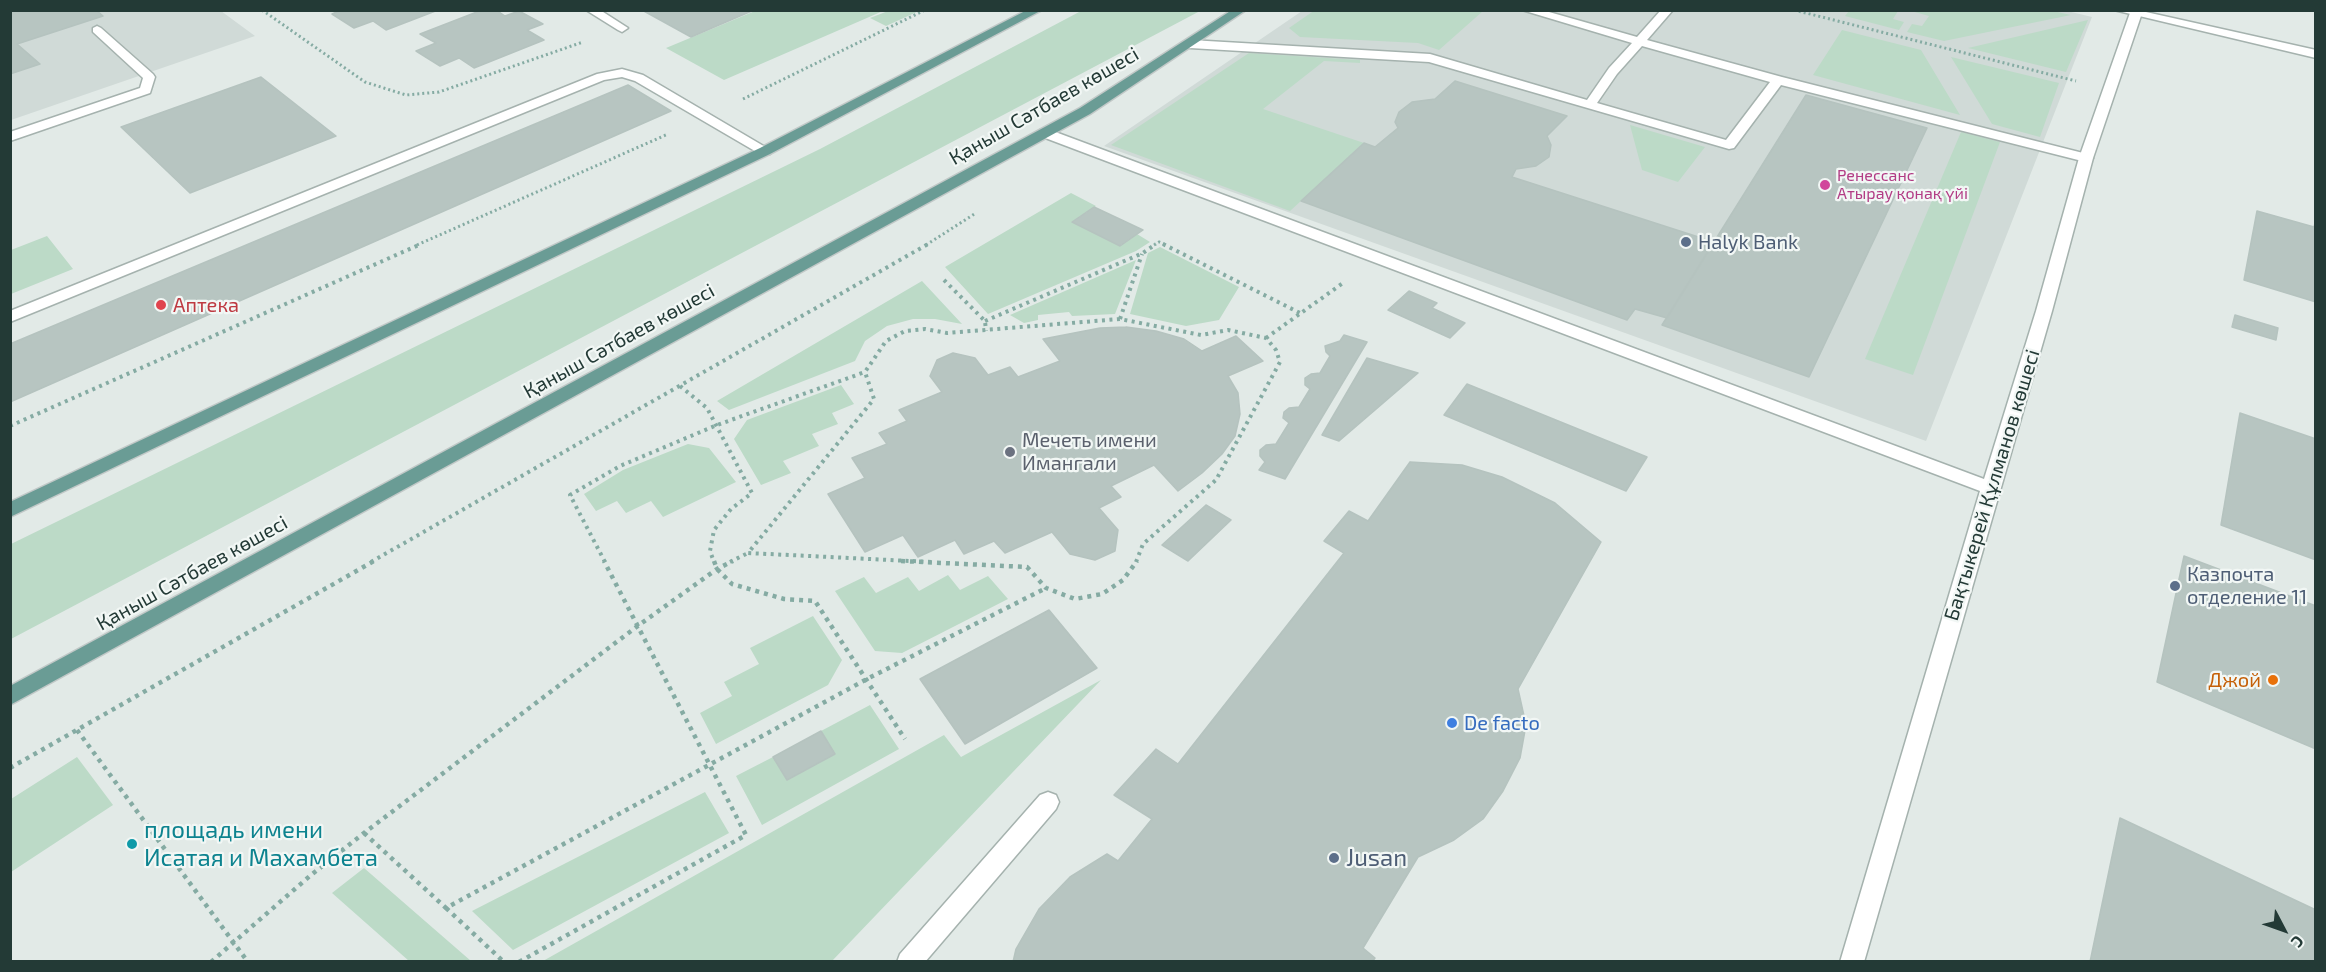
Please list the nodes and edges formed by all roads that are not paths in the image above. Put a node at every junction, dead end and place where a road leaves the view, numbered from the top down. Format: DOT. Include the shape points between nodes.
graph roads {
  1 [pos="591,10"];
  2 [pos="1037,10"];
  3 [pos="1241,10"];
  4 [pos="1527,10"];
  5 [pos="1668,10"];
  6 [pos="2131,12"];
  7 [pos="622,28"];
  8 [pos="97,30"];
  9 [pos="1641,42"];
  10 [pos="1190,44"];
  11 [pos="2316,54"];
  12 [pos="1778,80"];
  13 [pos="1590,104"];
  14 [pos="1045,133"];
  15 [pos="10,137"];
  16 [pos="765,151"];
  17 [pos="2086,158"];
  18 [pos="10,317"];
  19 [pos="1990,488"];
  20 [pos="10,510"];
  21 [pos="10,696"];
  22 [pos="1048,801"];
  23 [pos="909,962"];
  24 [pos="1852,962"];
  1 -- 7 [label="street"];
  2 -- 16 [label="main road"];
  3 -- 10 [label="main road, Қаныш Сәтбаев көшесі"];
  4 -- 9 [label="street"];
  5 -- 9 [label="street"];
  6 -- 11 [label="street"];
  6 -- 17 [label="street, Бақтыкерей Құлманов көшесі"];
  8 -- 15 [label="street" via="149,77 146,90"];
  9 -- 12 [label="street"];
  9 -- 13 [label="street" via="1613,71"];
  10 -- 13 [label="street" via="1430,58"];
  10 -- 14 [label="main road, Қаныш Сәтбаев көшесі"];
  12 -- 13 [label="street" via="1729,145"];
  12 -- 17 [label="street"];
  14 -- 19 [label="street"];
  14 -- 21 [label="main road, Қаныш Сәтбаев көшесі"];
  16 -- 18 [label="street" via="639,78 622,73 601,77"];
  16 -- 20 [label="main road"];
  17 -- 19 [label="street, Бақтыкерей Құлманов көшесі"];
  19 -- 24 [label="street, Бақтыкерей Құлманов көшесі"];
  22 -- 23 [label="street"];
}
